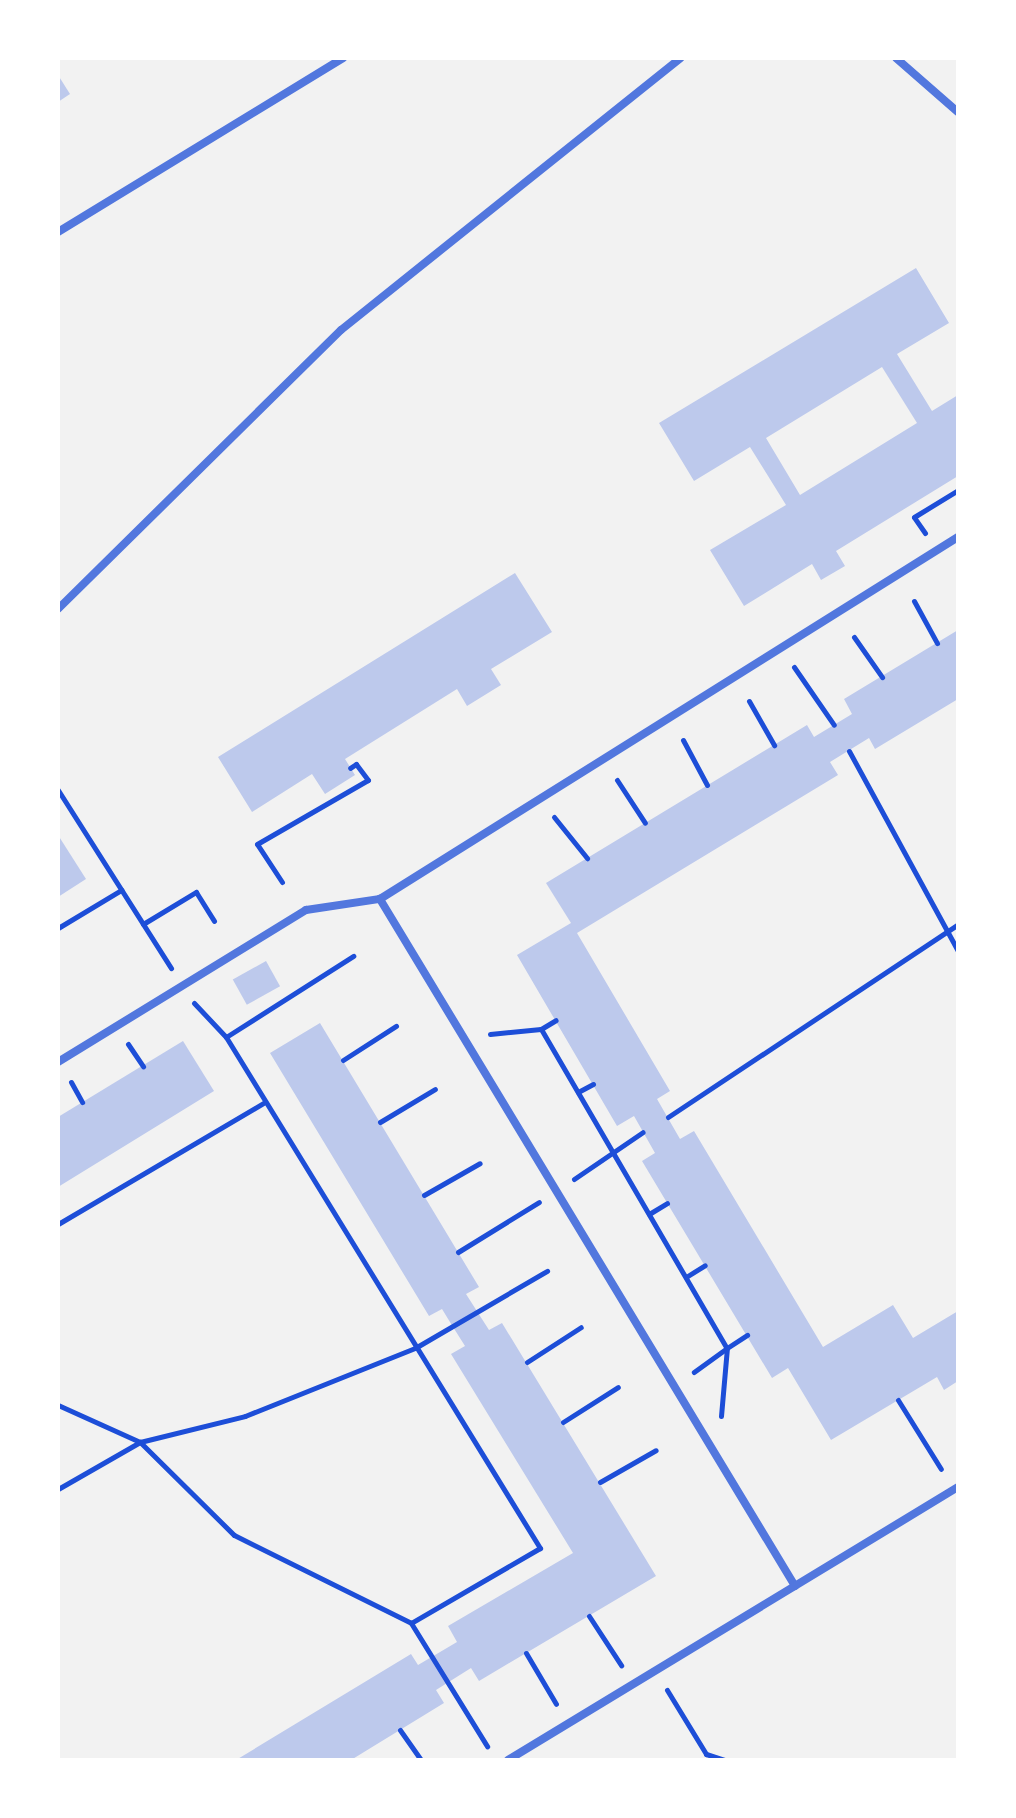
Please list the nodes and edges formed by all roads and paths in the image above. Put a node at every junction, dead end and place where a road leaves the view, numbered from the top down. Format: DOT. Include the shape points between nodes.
graph roads {
  1 [pos="343,58"];
  2 [pos="681,58"];
  3 [pos="896,58"];
  4 [pos="958,112"];
  5 [pos="58,232"];
  6 [pos="958,490"];
  7 [pos="925,533"];
  8 [pos="958,537"];
  9 [pos="914,601"];
  10 [pos="58,609"];
  11 [pos="854,637"];
  12 [pos="937,643"];
  13 [pos="781,648"];
  14 [pos="882,677"];
  15 [pos="749,701"];
  16 [pos="834,725"];
  17 [pos="683,740"];
  18 [pos="774,745"];
  19 [pos="849,751"];
  20 [pos="350,768"];
  21 [pos="617,780"];
  22 [pos="707,785"];
  23 [pos="58,790"];
  24 [pos="60,799"];
  25 [pos="554,817"];
  26 [pos="645,823"];
  27 [pos="587,858"];
  28 [pos="282,882"];
  29 [pos="121,890"];
  30 [pos="380,899"];
  31 [pos="214,921"];
  32 [pos="143,924"];
  33 [pos="958,924"];
  34 [pos="58,928"];
  35 [pos="948,935"];
  36 [pos="958,951"];
  37 [pos="353,956"];
  38 [pos="182,986"];
  39 [pos="194,1003"];
  40 [pos="556,1020"];
  41 [pos="396,1026"];
  42 [pos="541,1029"];
  43 [pos="490,1034"];
  44 [pos="226,1037"];
  45 [pos="127,1043"];
  46 [pos="343,1060"];
  47 [pos="58,1062"];
  48 [pos="143,1066"];
  49 [pos="68,1078"];
  50 [pos="593,1084"];
  51 [pos="435,1089"];
  52 [pos="578,1092"];
  53 [pos="82,1102"];
  54 [pos="265,1102"];
  55 [pos="668,1117"];
  56 [pos="380,1122"];
  57 [pos="643,1132"];
  58 [pos="613,1153"];
  59 [pos="480,1163"];
  60 [pos="555,1191"];
  61 [pos="424,1195"];
  62 [pos="667,1203"];
  63 [pos="649,1214"];
  64 [pos="58,1224"];
  65 [pos="458,1252"];
  66 [pos="705,1265"];
  67 [pos="547,1271"];
  68 [pos="686,1277"];
  69 [pos="581,1327"];
  70 [pos="747,1335"];
  71 [pos="415,1348"];
  72 [pos="727,1348"];
  73 [pos="527,1362"];
  74 [pos="694,1372"];
  75 [pos="618,1387"];
  76 [pos="898,1400"];
  77 [pos="58,1405"];
  78 [pos="721,1417"];
  79 [pos="563,1422"];
  80 [pos="140,1442"];
  81 [pos="656,1450"];
  82 [pos="941,1469"];
  83 [pos="600,1482"];
  84 [pos="958,1487"];
  85 [pos="58,1489"];
  86 [pos="795,1586"];
  87 [pos="589,1616"];
  88 [pos="411,1623"];
  89 [pos="526,1653"];
  90 [pos="621,1665"];
  91 [pos="655,1671"];
  92 [pos="557,1704"];
  93 [pos="400,1730"];
  94 [pos="487,1746"];
  95 [pos="421,1760"];
  96 [pos="508,1760"];
  97 [pos="725,1760"];
  1 -- 5 [label="street"];
  2 -- 10 [label="street" via="341,330"];
  3 -- 4 [label="street"];
  6 -- 7 [label="path" via="914,517"];
  8 -- 13 [label="street"];
  9 -- 12 [label="path"];
  11 -- 14 [label="path"];
  13 -- 16 [label="path"];
  13 -- 30 [label="street"];
  15 -- 18 [label="path"];
  17 -- 22 [label="path"];
  19 -- 35 [label="path"];
  20 -- 28 [label="path" via="356,764 368,780 257,844"];
  21 -- 26 [label="path"];
  23 -- 24 [label="path"];
  24 -- 29 [label="path"];
  25 -- 27 [label="path"];
  29 -- 32 [label="path"];
  29 -- 34 [label="path"];
  30 -- 38 [label="street" via="306,910"];
  30 -- 60 [label="street"];
  31 -- 32 [label="path" via="196,892"];
  32 -- 38 [label="path"];
  33 -- 35 [label="path"];
  35 -- 36 [label="path"];
  35 -- 55 [label="path"];
  37 -- 44 [label="path"];
  38 -- 47 [label="street"];
  39 -- 44 [label="path"];
  40 -- 42 [label="path"];
  41 -- 46 [label="path"];
  42 -- 43 [label="path"];
  42 -- 52 [label="path"];
  44 -- 54 [label="path"];
  45 -- 48 [label="path"];
  49 -- 53 [label="path"];
  50 -- 52 [label="path"];
  51 -- 56 [label="path"];
  52 -- 58 [label="path"];
  54 -- 64 [label="path"];
  54 -- 71 [label="path"];
  57 -- 58 [label="path"];
  58 -- 60 [label="path"];
  58 -- 63 [label="path"];
  59 -- 61 [label="path"];
  60 -- 65 [label="path"];
  60 -- 86 [label="street"];
  62 -- 63 [label="path"];
  63 -- 68 [label="path"];
  66 -- 68 [label="path"];
  67 -- 71 [label="path"];
  68 -- 72 [label="path"];
  69 -- 73 [label="path"];
  70 -- 72 [label="path"];
  71 -- 80 [label="path" via="245,1416"];
  71 -- 88 [label="path" via="540,1548"];
  72 -- 74 [label="path"];
  72 -- 78 [label="path"];
  75 -- 79 [label="path"];
  76 -- 82 [label="path"];
  77 -- 80 [label="path"];
  80 -- 85 [label="path"];
  80 -- 88 [label="path" via="234,1535"];
  81 -- 83 [label="path"];
  84 -- 86 [label="street"];
  86 -- 91 [label="street"];
  87 -- 90 [label="path"];
  88 -- 94 [label="path"];
  89 -- 92 [label="path"];
  91 -- 96 [label="street"];
  91 -- 97 [label="path" via="706,1754"];
  93 -- 95 [label="path"];
}
